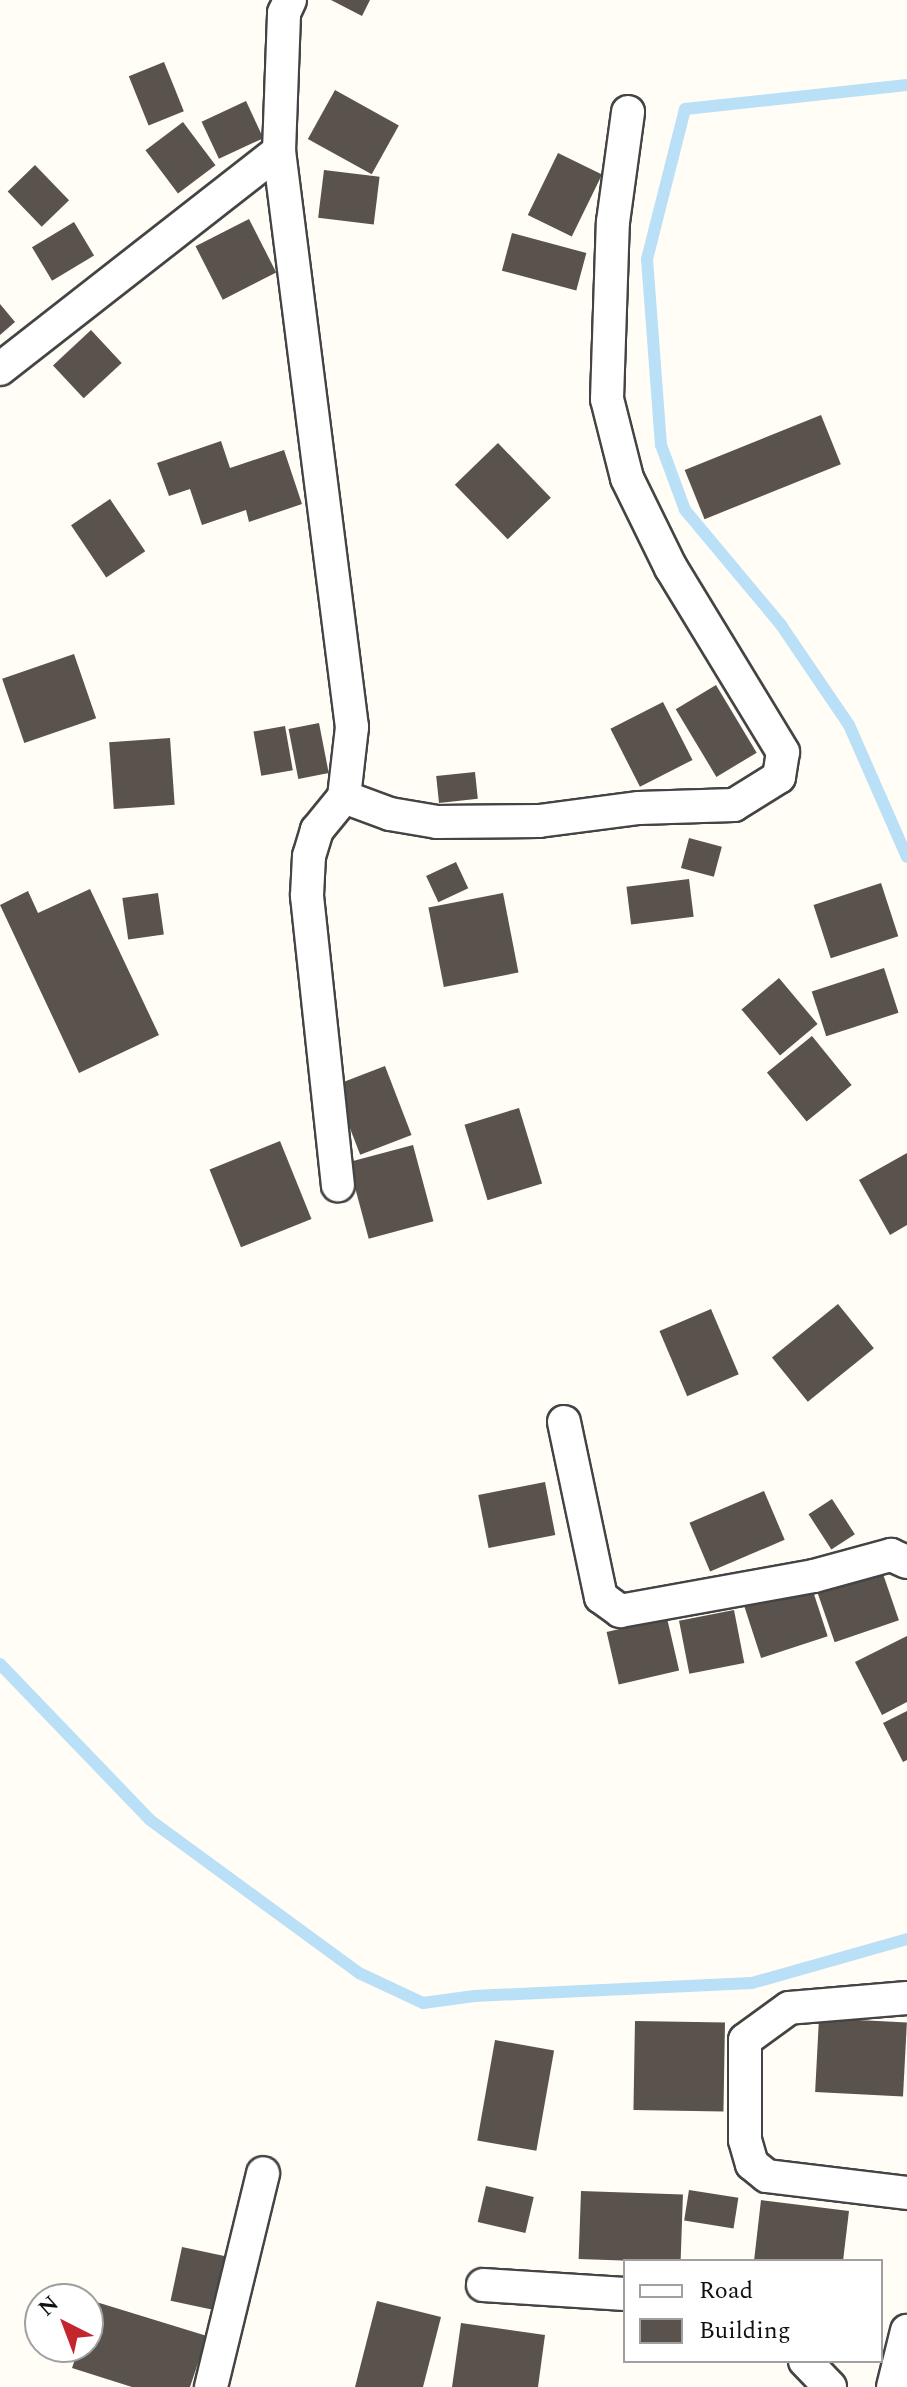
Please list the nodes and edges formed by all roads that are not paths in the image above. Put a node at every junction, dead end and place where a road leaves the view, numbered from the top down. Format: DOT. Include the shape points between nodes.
graph roads {
  1 [pos="290,0"];
  2 [pos="628,112"];
  3 [pos="279,151"];
  4 [pos="0,369"];
  5 [pos="344,797"];
  6 [pos="338,1185"];
  7 [pos="564,1422"];
  8 [pos="907,1562"];
  9 [pos="907,1998"];
  10 [pos="263,2173"];
  11 [pos="907,2193"];
  12 [pos="483,2285"];
  13 [pos="623,2294"];
  14 [pos="907,2331"];
  15 [pos="807,2363"];
  16 [pos="211,2387"];
  17 [pos="830,2387"];
  18 [pos="893,2387"];
  1 -- 3 [label="street" via="284,13"];
  2 -- 5 [label="street" via="613,222 607,399 627,478 671,568 783,752 779,777 734,805 639,808 539,821 437,822 390,814"];
  3 -- 4 [label="street"];
  3 -- 5 [label="street" via="352,727"];
  5 -- 6 [label="street" via="317,830 309,856 307,896"];
  7 -- 8 [label="street" via="601,1597 620,1611 814,1576 891,1555"];
  9 -- 11 [label="street" via="789,2008 745,2040 745,2140 752,2164 767,2176"];
  10 -- 16 [label="street"];
  12 -- 13 [label="street"];
  14 -- 18 [label="street"];
  15 -- 17 [label="street"];
}
